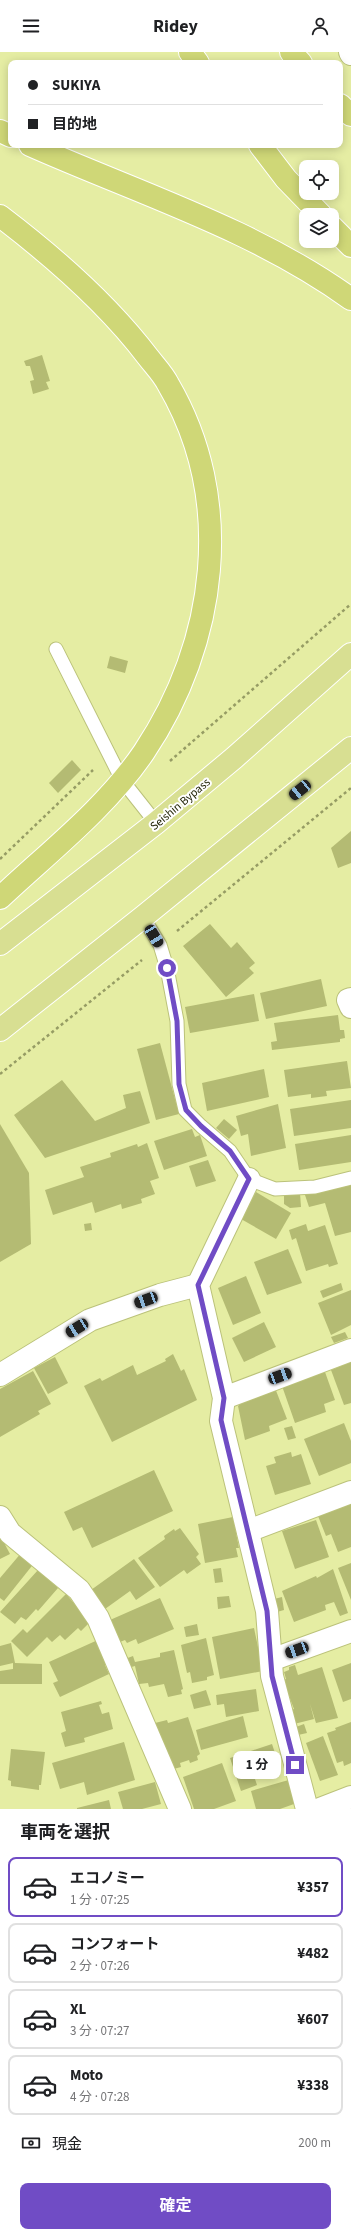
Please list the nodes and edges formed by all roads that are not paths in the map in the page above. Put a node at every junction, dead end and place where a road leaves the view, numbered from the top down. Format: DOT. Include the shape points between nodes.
graph roads {
  1 [pos="291,52"];
  2 [pos="298,60"];
  3 [pos="343,108"];
  4 [pos="351,115"];
  5 [pos="37,148"];
  6 [pos="262,148"];
  7 [pos="314,208"];
  8 [pos="0,216"];
  9 [pos="339,234"];
  10 [pos="351,246"];
  11 [pos="351,299"];
  12 [pos="56,649"];
  13 [pos="351,654"];
  14 [pos="350,752"];
  15 [pos="122,780"];
  16 [pos="156,824"];
  17 [pos="0,898"];
  18 [pos="143,917"];
  19 [pos="0,944"];
  20 [pos="351,999"];
  21 [pos="351,1008"];
  22 [pos="0,1030"];
  23 [pos="351,1178"];
  24 [pos="249,1179"];
  25 [pos="198,1285"];
  26 [pos="351,1350"];
  27 [pos="0,1375"];
  28 [pos="224,1398"];
  29 [pos="351,1492"];
  30 [pos="0,1517"];
  31 [pos="248,1530"];
  32 [pos="351,1631"];
  33 [pos="271,1660"];
  34 [pos="351,1797"];
  35 [pos="180,1809"];
  36 [pos="307,1809"];
  37 [pos="320,1809"];
  1 -- 2 [label="highway"];
  3 -- 4 [label="highway"];
  5 -- 11 [label="highway" via="186,209 230,230 296,264"];
  6 -- 7 [label="highway" via="286,179"];
  8 -- 15 [label="highway" via="77,281 128,331 168,383 190,428 203,470 209,505 210,552 206,600 198,638 184,676 164,716 144,751"];
  9 -- 10 [label="highway"];
  12 -- 15 [label="lane"];
  13 -- 16 [label="highway, Seishin Bypass"];
  14 -- 18 [label="highway"];
  15 -- 16 [label="lane"];
  15 -- 17 [label="highway" via="96,808"];
  16 -- 19 [label="highway, Seishin Bypass"];
  18 -- 22 [label="highway"];
  18 -- 24 [label="lane" via="160,945 167,968 177,1021 179,1084 186,1110 230,1151"];
  20 -- 21 [label="street" via="348,1000"];
  23 -- 24 [label="lane" via="314,1187 275,1189"];
  24 -- 25 [label="street"];
  25 -- 27 [label="street" via="160,1294 90,1320"];
  25 -- 28 [label="street"];
  26 -- 28 [label="street"];
  28 -- 31 [label="street" via="221,1420"];
  29 -- 31 [label="street"];
  30 -- 35 [label="street" via="10,1533 79,1590 98,1618"];
  31 -- 33 [label="street" via="267,1611"];
  32 -- 33 [label="street"];
  33 -- 36 [label="street" via="272,1676"];
  34 -- 37 [label="street"];
}
